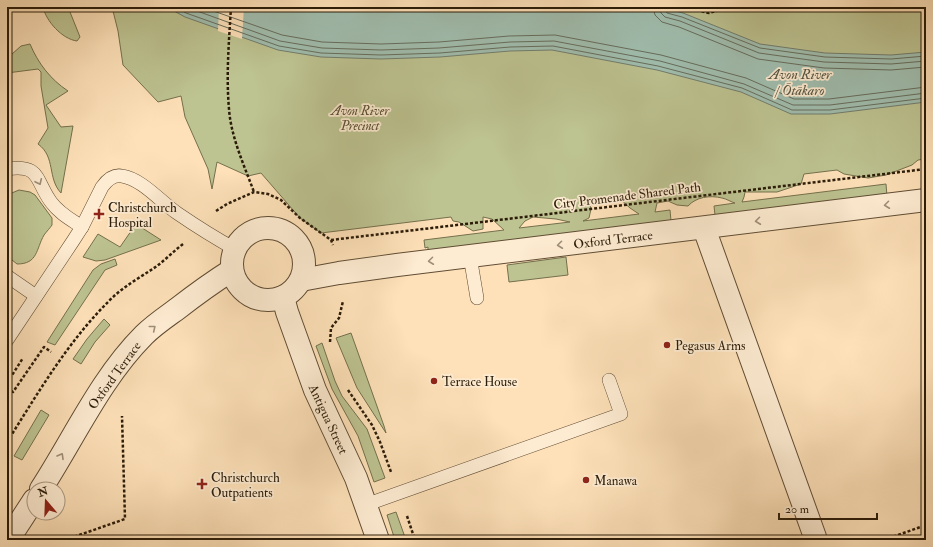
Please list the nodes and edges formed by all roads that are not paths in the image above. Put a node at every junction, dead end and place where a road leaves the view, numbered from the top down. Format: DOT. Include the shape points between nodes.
graph roads {
  1 [pos="7,169"];
  2 [pos="926,200"];
  3 [pos="82,227"];
  4 [pos="704,228"];
  5 [pos="235,249"];
  6 [pos="470,256"];
  7 [pos="232,270"];
  8 [pos="7,276"];
  9 [pos="301,280"];
  10 [pos="36,296"];
  11 [pos="283,297"];
  12 [pos="477,298"];
  13 [pos="7,340"];
  14 [pos="609,380"];
  15 [pos="46,481"];
  16 [pos="365,505"];
  17 [pos="26,512"];
  18 [pos="815,537"];
  19 [pos="8,540"];
  20 [pos="378,540"];
  1 -- 3 [label="lane, one-way" via="28,169 36,174 44,192 59,212"];
  2 -- 4 [label="street, Oxford Terrace, one-way"];
  3 -- 5 [label="lane" via="102,187 109,179 118,175 140,184 176,212"];
  3 -- 10 [label="lane"];
  4 -- 6 [label="street, Oxford Terrace, one-way"];
  4 -- 18 [label="street"];
  5 -- 7 [label="street"];
  5 -- 9 [label="street" via="241,239 250,232 261,228 283,231 293,237 300,246 304,257"];
  6 -- 9 [label="street, Oxford Terrace, one-way"];
  6 -- 12 [label="lane"];
  7 -- 11 [label="street" via="242,290 251,296 261,300"];
  15 -- 7 [label="street, Oxford Terrace, one-way" via="94,400 144,334"];
  8 -- 10 [label="lane"];
  9 -- 11 [label="street"];
  10 -- 13 [label="lane"];
  11 -- 16 [label="street, Antigua Street" via="315,390 350,464"];
  14 -- 16 [label="lane" via="621,414"];
  16 -- 20 [label="street, Antigua Street"];
  17 -- 19 [label="street"];
}
